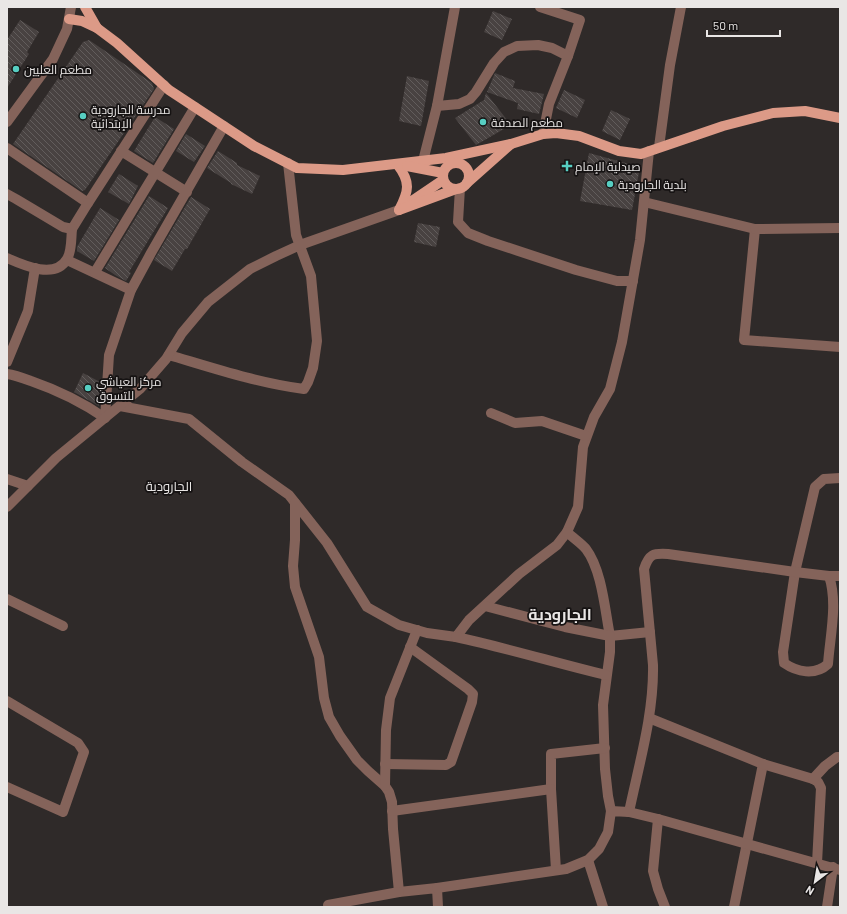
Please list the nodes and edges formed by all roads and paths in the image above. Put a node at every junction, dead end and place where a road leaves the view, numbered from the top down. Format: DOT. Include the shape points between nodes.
graph roads {
  1 [pos="71,7"];
  2 [pos="86,7"];
  3 [pos="455,7"];
  4 [pos="540,7"];
  5 [pos="681,7"];
  6 [pos="69,18"];
  7 [pos="97,28"];
  8 [pos="568,56"];
  9 [pos="164,85"];
  10 [pos="437,106"];
  11 [pos="195,107"];
  12 [pos="840,118"];
  13 [pos="7,122"];
  14 [pos="224,126"];
  15 [pos="543,134"];
  16 [pos="511,144"];
  17 [pos="659,147"];
  18 [pos="7,148"];
  19 [pos="121,151"];
  20 [pos="649,151"];
  21 [pos="473,152"];
  22 [pos="423,161"];
  23 [pos="288,163"];
  24 [pos="397,164"];
  25 [pos="462,165"];
  26 [pos="155,173"];
  27 [pos="443,177"];
  28 [pos="461,187"];
  29 [pos="186,192"];
  30 [pos="7,194"];
  31 [pos="644,202"];
  32 [pos="88,203"];
  33 [pos="399,210"];
  34 [pos="840,228"];
  35 [pos="72,229"];
  36 [pos="755,229"];
  37 [pos="300,245"];
  38 [pos="7,258"];
  39 [pos="67,260"];
  40 [pos="35,268"];
  41 [pos="95,272"];
  42 [pos="634,280"];
  43 [pos="131,290"];
  44 [pos="840,347"];
  45 [pos="169,355"];
  46 [pos="7,362"];
  47 [pos="7,374"];
  48 [pos="120,406"];
  49 [pos="491,413"];
  50 [pos="105,418"];
  51 [pos="586,436"];
  52 [pos="840,478"];
  53 [pos="7,479"];
  54 [pos="28,486"];
  55 [pos="295,503"];
  56 [pos="7,507"];
  57 [pos="567,532"];
  58 [pos="795,572"];
  59 [pos="829,576"];
  60 [pos="840,576"];
  61 [pos="7,599"];
  62 [pos="485,606"];
  63 [pos="63,626"];
  64 [pos="417,630"];
  65 [pos="650,632"];
  66 [pos="610,636"];
  67 [pos="456,637"];
  68 [pos="410,647"];
  69 [pos="606,675"];
  70 [pos="7,701"];
  71 [pos="649,718"];
  72 [pos="605,748"];
  73 [pos="840,757"];
  74 [pos="385,764"];
  75 [pos="763,764"];
  76 [pos="813,779"];
  77 [pos="385,786"];
  78 [pos="7,787"];
  79 [pos="551,789"];
  80 [pos="611,810"];
  81 [pos="392,811"];
  82 [pos="629,812"];
  83 [pos="658,819"];
  84 [pos="747,843"];
  85 [pos="588,860"];
  86 [pos="817,863"];
  87 [pos="836,869"];
  88 [pos="556,870"];
  89 [pos="436,888"];
  90 [pos="400,892"];
  91 [pos="346,904"];
  92 [pos="328,905"];
  93 [pos="438,907"];
  94 [pos="603,907"];
  95 [pos="665,907"];
  96 [pos="734,907"];
  97 [pos="827,907"];
  1 -- 6 [label="street"];
  2 -- 7 [label="main road"];
  3 -- 10 [label="street"];
  4 -- 8 [label="street" via="580,20"];
  5 -- 17 [label="street"];
  6 -- 7 [label="main road"];
  6 -- 13 [label="street" via="67,29 53,58"];
  7 -- 9 [label="main road"];
  8 -- 10 [label="street" via="552,48 538,45 517,46 504,52 494,63 470,99 459,104"];
  8 -- 15 [label="street" via="549,104"];
  9 -- 11 [label="main road"];
  9 -- 19 [label="street"];
  10 -- 22 [label="street"];
  11 -- 14 [label="main road"];
  11 -- 26 [label="street"];
  12 -- 17 [label="main road" via="805,111 773,113"];
  14 -- 23 [label="main road" via="254,146"];
  14 -- 29 [label="street"];
  15 -- 16 [label="main road"];
  15 -- 20 [label="main road" via="579,136 619,151 641,154"];
  16 -- 21 [label="main road"];
  16 -- 28 [label="main road"];
  17 -- 20 [label="main road"];
  18 -- 32 [label="street"];
  19 -- 26 [label="street"];
  19 -- 32 [label="street"];
  20 -- 31 [label="street"];
  21 -- 22 [label="main road"];
  21 -- 25 [label="main road"];
  22 -- 24 [label="main road"];
  23 -- 24 [label="main road" via="297,168 343,170"];
  23 -- 37 [label="street" via="296,235"];
  24 -- 27 [label="main road"];
  24 -- 33 [label="main road" via="408,186"];
  25 -- 27 [label="main road" via="450,165"];
  25 -- 28 [label="main road" via="469,175"];
  26 -- 29 [label="street"];
  26 -- 41 [label="street"];
  27 -- 28 [label="main road" via="448,187"];
  27 -- 33 [label="main road"];
  28 -- 33 [label="main road"];
  28 -- 42 [label="street" via="458,222 468,233 488,242 576,270 617,281"];
  29 -- 43 [label="street"];
  30 -- 35 [label="street" via="63,227"];
  31 -- 36 [label="street"];
  31 -- 42 [label="street"];
  32 -- 35 [label="street"];
  33 -- 37 [label="street"];
  34 -- 36 [label="street"];
  35 -- 39 [label="street"];
  36 -- 44 [label="street" via="744,340"];
  37 -- 45 [label="street" via="250,269 208,302 182,333"];
  37 -- 45 [label="street" via="310,276 317,341 313,368 304,389 244,377"];
  38 -- 40 [label="street"];
  39 -- 40 [label="street" via="61,266 45,270"];
  39 -- 41 [label="street"];
  40 -- 46 [label="street" via="28,311"];
  41 -- 43 [label="street"];
  42 -- 51 [label="street" via="610,389"];
  43 -- 50 [label="street" via="109,355"];
  45 -- 48 [label="street" via="140,389"];
  47 -- 50 [label="street" via="47,387"];
  48 -- 50 [label="street"];
  48 -- 55 [label="street" via="189,419 242,462 289,495"];
  49 -- 51 [label="street" via="514,423 542,421"];
  50 -- 54 [label="street" via="56,458"];
  51 -- 57 [label="street" via="578,507"];
  52 -- 58 [label="street" via="824,479 815,488"];
  53 -- 54 [label="street"];
  54 -- 56 [label="street"];
  55 -- 64 [label="street" via="327,544 368,607 399,625"];
  55 -- 77 [label="street" via="292,566 296,587 319,657 329,717 357,760"];
  57 -- 62 [label="street" via="557,545 518,574"];
  57 -- 66 [label="street" via="586,548 598,571"];
  58 -- 59 [label="street"];
  58 -- 59 [label="street" via="783,652 784,662 791,668 811,672 822,670 828,664 834,601"];
  58 -- 65 [label="street" via="655,554 647,559 644,569"];
  59 -- 60 [label="street"];
  61 -- 63 [label="street"];
  62 -- 66 [label="street"];
  62 -- 67 [label="street" via="469,620"];
  64 -- 67 [label="street"];
  64 -- 68 [label="street"];
  65 -- 66 [label="street"];
  65 -- 71 [label="street" via="654,680"];
  66 -- 69 [label="street"];
  67 -- 69 [label="street"];
  68 -- 74 [label="street" via="390,698"];
  68 -- 74 [label="street" via="468,688 472,694 472,702 451,762 446,765"];
  69 -- 72 [label="street" via="603,705"];
  70 -- 78 [label="street" via="78,744 84,752 63,812"];
  71 -- 75 [label="street"];
  71 -- 82 [label="street"];
  72 -- 79 [label="street" via="551,754"];
  72 -- 80 [label="street"];
  73 -- 76 [label="street" via="831,760"];
  74 -- 77 [label="street"];
  75 -- 76 [label="street"];
  75 -- 84 [label="street"];
  76 -- 86 [label="street" via="821,788"];
  77 -- 81 [label="street" via="389,792"];
  79 -- 81 [label="street"];
  79 -- 88 [label="street"];
  80 -- 82 [label="street"];
  80 -- 85 [label="street" via="608,832 599,849"];
  81 -- 90 [label="street"];
  82 -- 83 [label="street"];
  83 -- 84 [label="street"];
  83 -- 95 [label="street" via="654,871"];
  84 -- 86 [label="street"];
  84 -- 96 [label="street"];
  85 -- 88 [label="street" via="566,869"];
  85 -- 94 [label="street"];
  86 -- 87 [label="street"];
  87 -- 97 [label="street"];
  88 -- 89 [label="street"];
  89 -- 90 [label="street"];
  89 -- 93 [label="street"];
  90 -- 91 [label="street"];
  91 -- 92 [label="street"];
}
